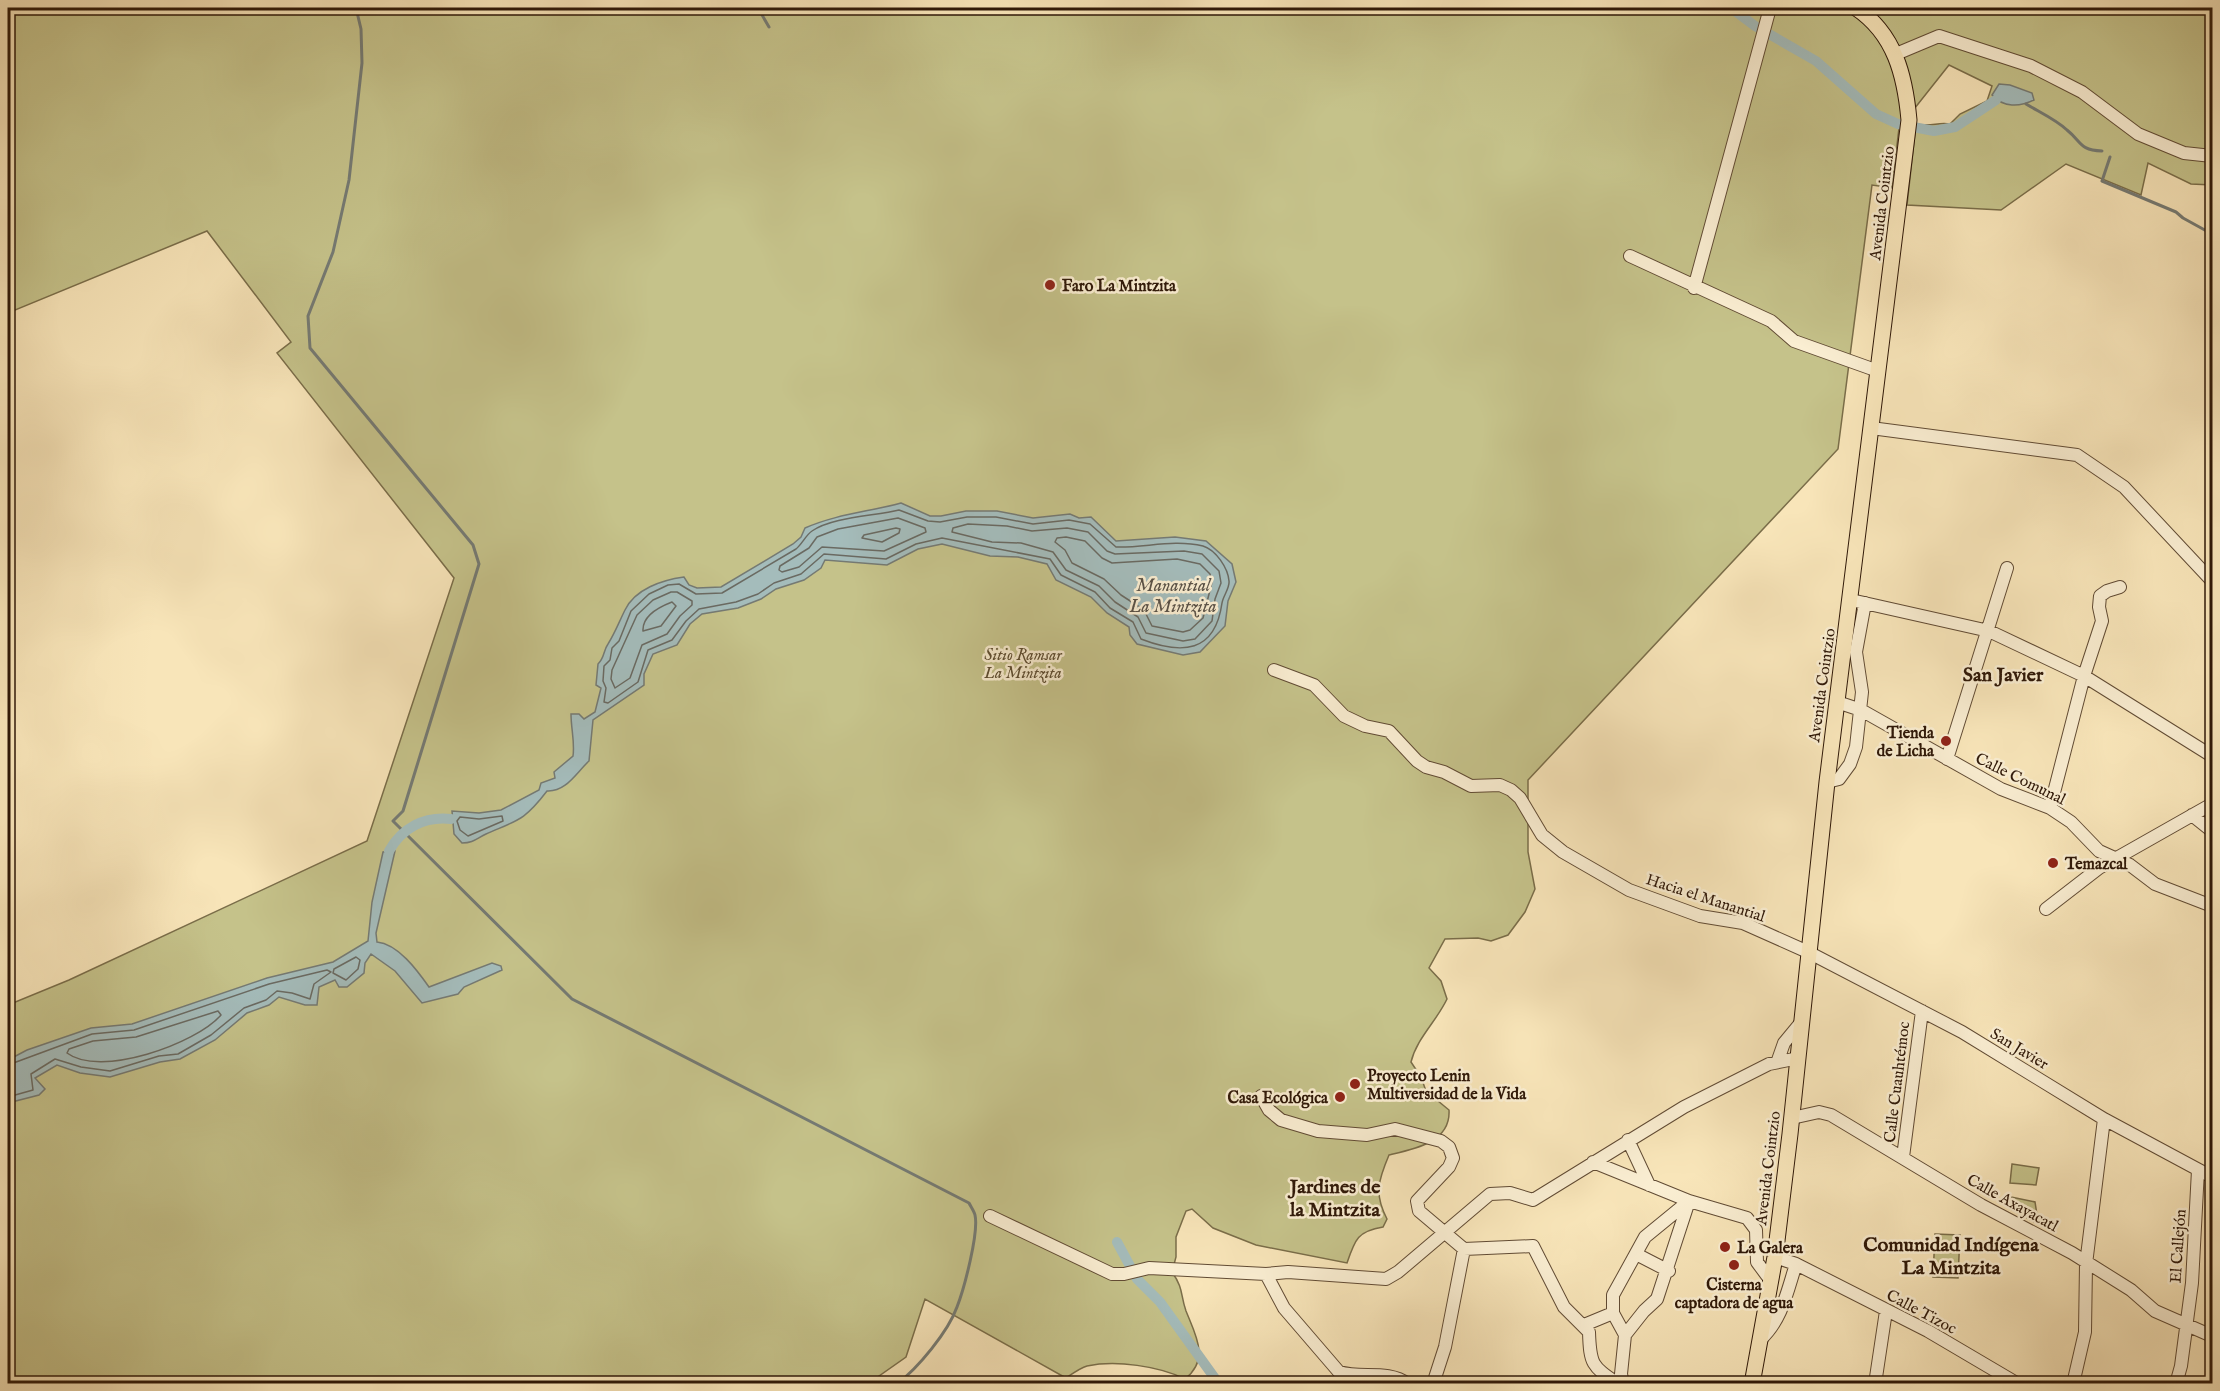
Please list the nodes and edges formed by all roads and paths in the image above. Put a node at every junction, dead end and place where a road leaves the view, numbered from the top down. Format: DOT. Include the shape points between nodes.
graph roads {
  1 [pos="1770,8"];
  2 [pos="1856,8"];
  3 [pos="1896,54"];
  4 [pos="2212,156"];
  5 [pos="1630,256"];
  6 [pos="1694,288"];
  7 [pos="1878,371"];
  8 [pos="1871,428"];
  9 [pos="2007,568"];
  10 [pos="2212,581"];
  11 [pos="2120,587"];
  12 [pos="1858,602"];
  13 [pos="1989,631"];
  14 [pos="1274,670"];
  15 [pos="2085,676"];
  16 [pos="1837,702"];
  17 [pos="1860,710"];
  18 [pos="2212,756"];
  19 [pos="1947,759"];
  20 [pos="1827,782"];
  21 [pos="2212,804"];
  22 [pos="2050,808"];
  23 [pos="2192,815"];
  24 [pos="2212,831"];
  25 [pos="2116,859"];
  26 [pos="2212,906"];
  27 [pos="2046,909"];
  28 [pos="1808,952"];
  29 [pos="1922,1011"];
  30 [pos="1803,1019"];
  31 [pos="1799,1058"];
  32 [pos="1778,1060"];
  33 [pos="1261,1096"];
  34 [pos="1792,1118"];
  35 [pos="2104,1119"];
  36 [pos="1628,1140"];
  37 [pos="1903,1157"];
  38 [pos="1593,1162"];
  39 [pos="2198,1170"];
  40 [pos="2212,1177"];
  41 [pos="1649,1185"];
  42 [pos="1689,1201"];
  43 [pos="990,1216"];
  44 [pos="1444,1232"];
  45 [pos="1464,1249"];
  46 [pos="1636,1254"];
  47 [pos="1775,1257"];
  48 [pos="1796,1264"];
  49 [pos="2086,1264"];
  50 [pos="1668,1271"];
  51 [pos="1266,1274"];
  52 [pos="1771,1281"];
  53 [pos="1887,1311"];
  54 [pos="1613,1313"];
  55 [pos="2186,1323"];
  56 [pos="1584,1325"];
  57 [pos="1625,1335"];
  58 [pos="2212,1336"];
  59 [pos="1760,1340"];
  60 [pos="1408,1383"];
  61 [pos="1433,1383"];
  62 [pos="1618,1383"];
  63 [pos="1623,1383"];
  64 [pos="1752,1383"];
  65 [pos="1875,1383"];
  66 [pos="2018,1383"];
  67 [pos="2073,1383"];
  68 [pos="2176,1383"];
  1 -- 6 [label="street"];
  2 -- 3 [label="main road, Avenida Cointzio"];
  3 -- 4 [label="street" via="1939,36 2031,66 2082,92 2138,134 2184,153"];
  3 -- 7 [label="main road, Avenida Cointzio" via="1905,84 1908,126"];
  5 -- 6 [label="street"];
  6 -- 7 [label="street" via="1771,321 1794,341"];
  7 -- 8 [label="main road, Avenida Cointzio"];
  8 -- 10 [label="street" via="2077,455 2124,487"];
  8 -- 12 [label="main road, Avenida Cointzio"];
  9 -- 13 [label="street"];
  11 -- 15 [label="street" via="2100,596 2102,621"];
  12 -- 13 [label="street"];
  12 -- 16 [label="main road, Avenida Cointzio"];
  12 -- 17 [label="street"];
  13 -- 15 [label="street"];
  13 -- 19 [label="street"];
  14 -- 28 [label="street, Hacia el Manantial" via="1314,685 1344,716 1389,731 1426,767 1471,786 1500,785 1511,790 1542,835 1563,852 1629,890 1700,916 1743,923"];
  15 -- 18 [label="street"];
  15 -- 22 [label="street"];
  16 -- 17 [label="street, Calle Comunal"];
  16 -- 20 [label="main road, Avenida Cointzio"];
  17 -- 19 [label="street, Calle Comunal"];
  17 -- 20 [label="street" via="1850,764 1839,779"];
  19 -- 22 [label="street, Calle Comunal" via="2001,789"];
  20 -- 28 [label="main road, Avenida Cointzio"];
  21 -- 23 [label="street"];
  22 -- 25 [label="street, Calle Comunal" via="2071,822 2099,851"];
  23 -- 24 [label="street"];
  23 -- 25 [label="street"];
  25 -- 26 [label="street, Calle Comunal" via="2169,891 2185,893"];
  25 -- 27 [label="street"];
  28 -- 29 [label="street, San Javier"];
  28 -- 30 [label="main road, Avenida Cointzio"];
  29 -- 35 [label="street, San Javier"];
  29 -- 37 [label="street, Calle Cuauhtémoc"];
  30 -- 31 [label="main road, Avenida Cointzio"];
  30 -- 32 [label="street" via="1784,1043"];
  31 -- 32 [label="street"];
  31 -- 34 [label="main road, Avenida Cointzio"];
  32 -- 36 [label="street"];
  33 -- 44 [label="street" via="1281,1120 1317,1131 1367,1135 1395,1129 1441,1141 1449,1147 1453,1158 1417,1201 1419,1211"];
  34 -- 37 [label="street, Calle Axayacatl" via="1819,1112 1831,1115"];
  34 -- 47 [label="main road, Avenida Cointzio"];
  35 -- 39 [label="street, San Javier"];
  35 -- 49 [label="street"];
  36 -- 38 [label="street"];
  36 -- 41 [label="street"];
  37 -- 49 [label="street, Calle Axayacatl"];
  38 -- 41 [label="street"];
  38 -- 44 [label="street" via="1533,1200 1509,1193 1490,1194"];
  39 -- 40 [label="street, San Javier"];
  39 -- 55 [label="street, El Callejón"];
  41 -- 42 [label="street"];
  42 -- 46 [label="street" via="1655,1227"];
  42 -- 50 [label="street"];
  42 -- 52 [label="street" via="1747,1218 1756,1230 1757,1262"];
  43 -- 51 [label="street" via="1112,1274 1149,1268"];
  44 -- 45 [label="street"];
  44 -- 51 [label="street" via="1386,1279"];
  45 -- 56 [label="street" via="1533,1246 1564,1307"];
  45 -- 61 [label="street" via="1445,1347"];
  46 -- 50 [label="street"];
  46 -- 54 [label="street" via="1613,1295"];
  47 -- 48 [label="street, Calle Tizoc"];
  47 -- 52 [label="main road, Avenida Cointzio"];
  48 -- 53 [label="street, Calle Tizoc"];
  48 -- 59 [label="street" via="1773,1329"];
  49 -- 55 [label="street, Calle Axayacatl" via="2131,1290 2155,1311"];
  49 -- 67 [label="street" via="2085,1332"];
  50 -- 57 [label="street" via="1657,1299"];
  51 -- 60 [label="street" via="1284,1308 1339,1371 1349,1375 1389,1375"];
  52 -- 59 [label="main road, Avenida Cointzio"];
  53 -- 65 [label="street"];
  53 -- 66 [label="street, Calle Tizoc"];
  54 -- 56 [label="street"];
  54 -- 57 [label="street"];
  55 -- 58 [label="street, Calle Axayacatl"];
  55 -- 68 [label="street"];
  56 -- 62 [label="street" via="1589,1332 1594,1367"];
  57 -- 63 [label="street"];
  59 -- 64 [label="main road, Avenida Cointzio"];
}
